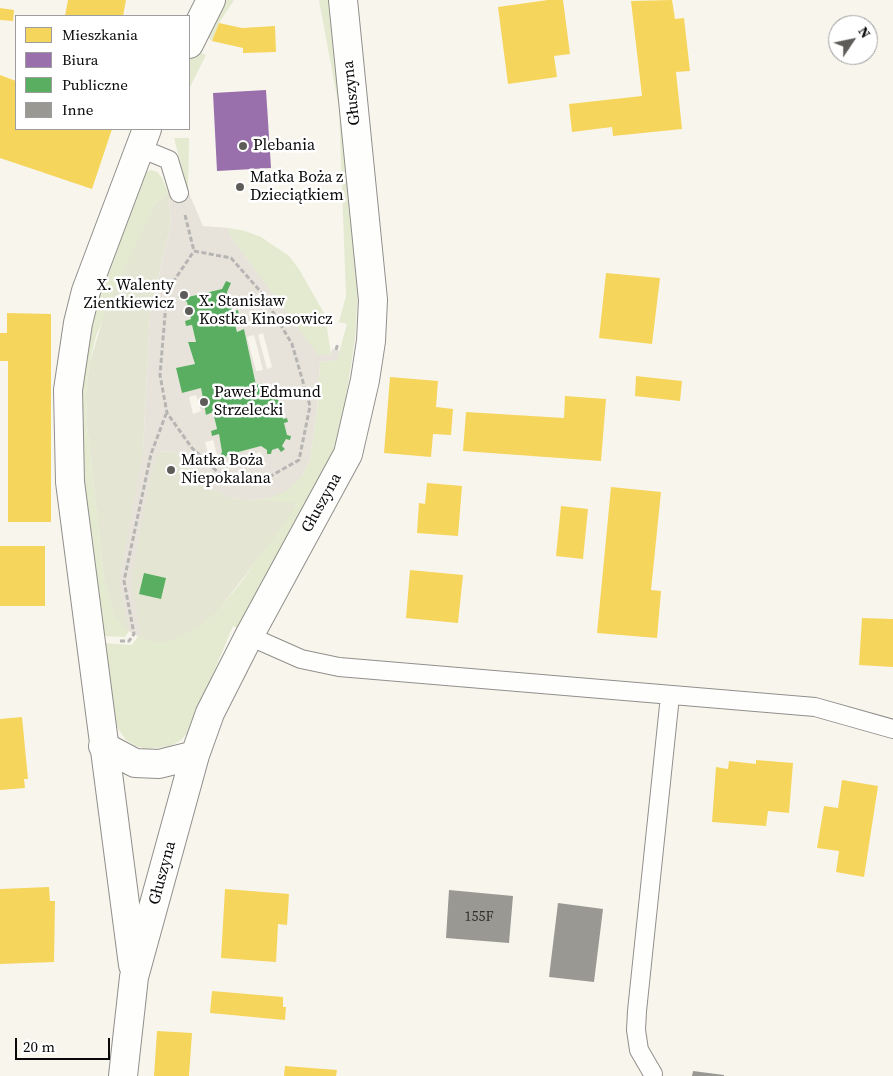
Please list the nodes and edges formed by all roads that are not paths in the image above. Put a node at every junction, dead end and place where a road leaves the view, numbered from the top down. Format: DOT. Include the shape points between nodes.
graph roads {
  1 [pos="211,0"];
  2 [pos="343,0"];
  3 [pos="190,42"];
  4 [pos="144,138"];
  5 [pos="179,192"];
  6 [pos="249,636"];
  7 [pos="670,696"];
  8 [pos="893,729"];
  9 [pos="103,746"];
  10 [pos="195,755"];
  11 [pos="134,977"];
  12 [pos="653,1074"];
  13 [pos="123,1076"];
  1 -- 3 [label="street"];
  2 -- 6 [label="street, Głuszyna" via="373,300 371,341 348,454"];
  4 -- 5 [label="lane" via="169,160"];
  4 -- 9 [label="street, Głuszyna" via="86,291 68,390 70,482"];
  6 -- 7 [label="lane" via="301,659 339,667"];
  6 -- 10 [label="street, Głuszyna" via="210,713"];
  7 -- 8 [label="lane" via="815,707"];
  7 -- 12 [label="lane" via="636,1030 639,1050"];
  9 -- 10 [label="street" via="135,764 159,764"];
  9 -- 11 [label="street, Głuszyna"];
  10 -- 11 [label="street, Głuszyna"];
  11 -- 13 [label="street, Głuszyna"];
}
